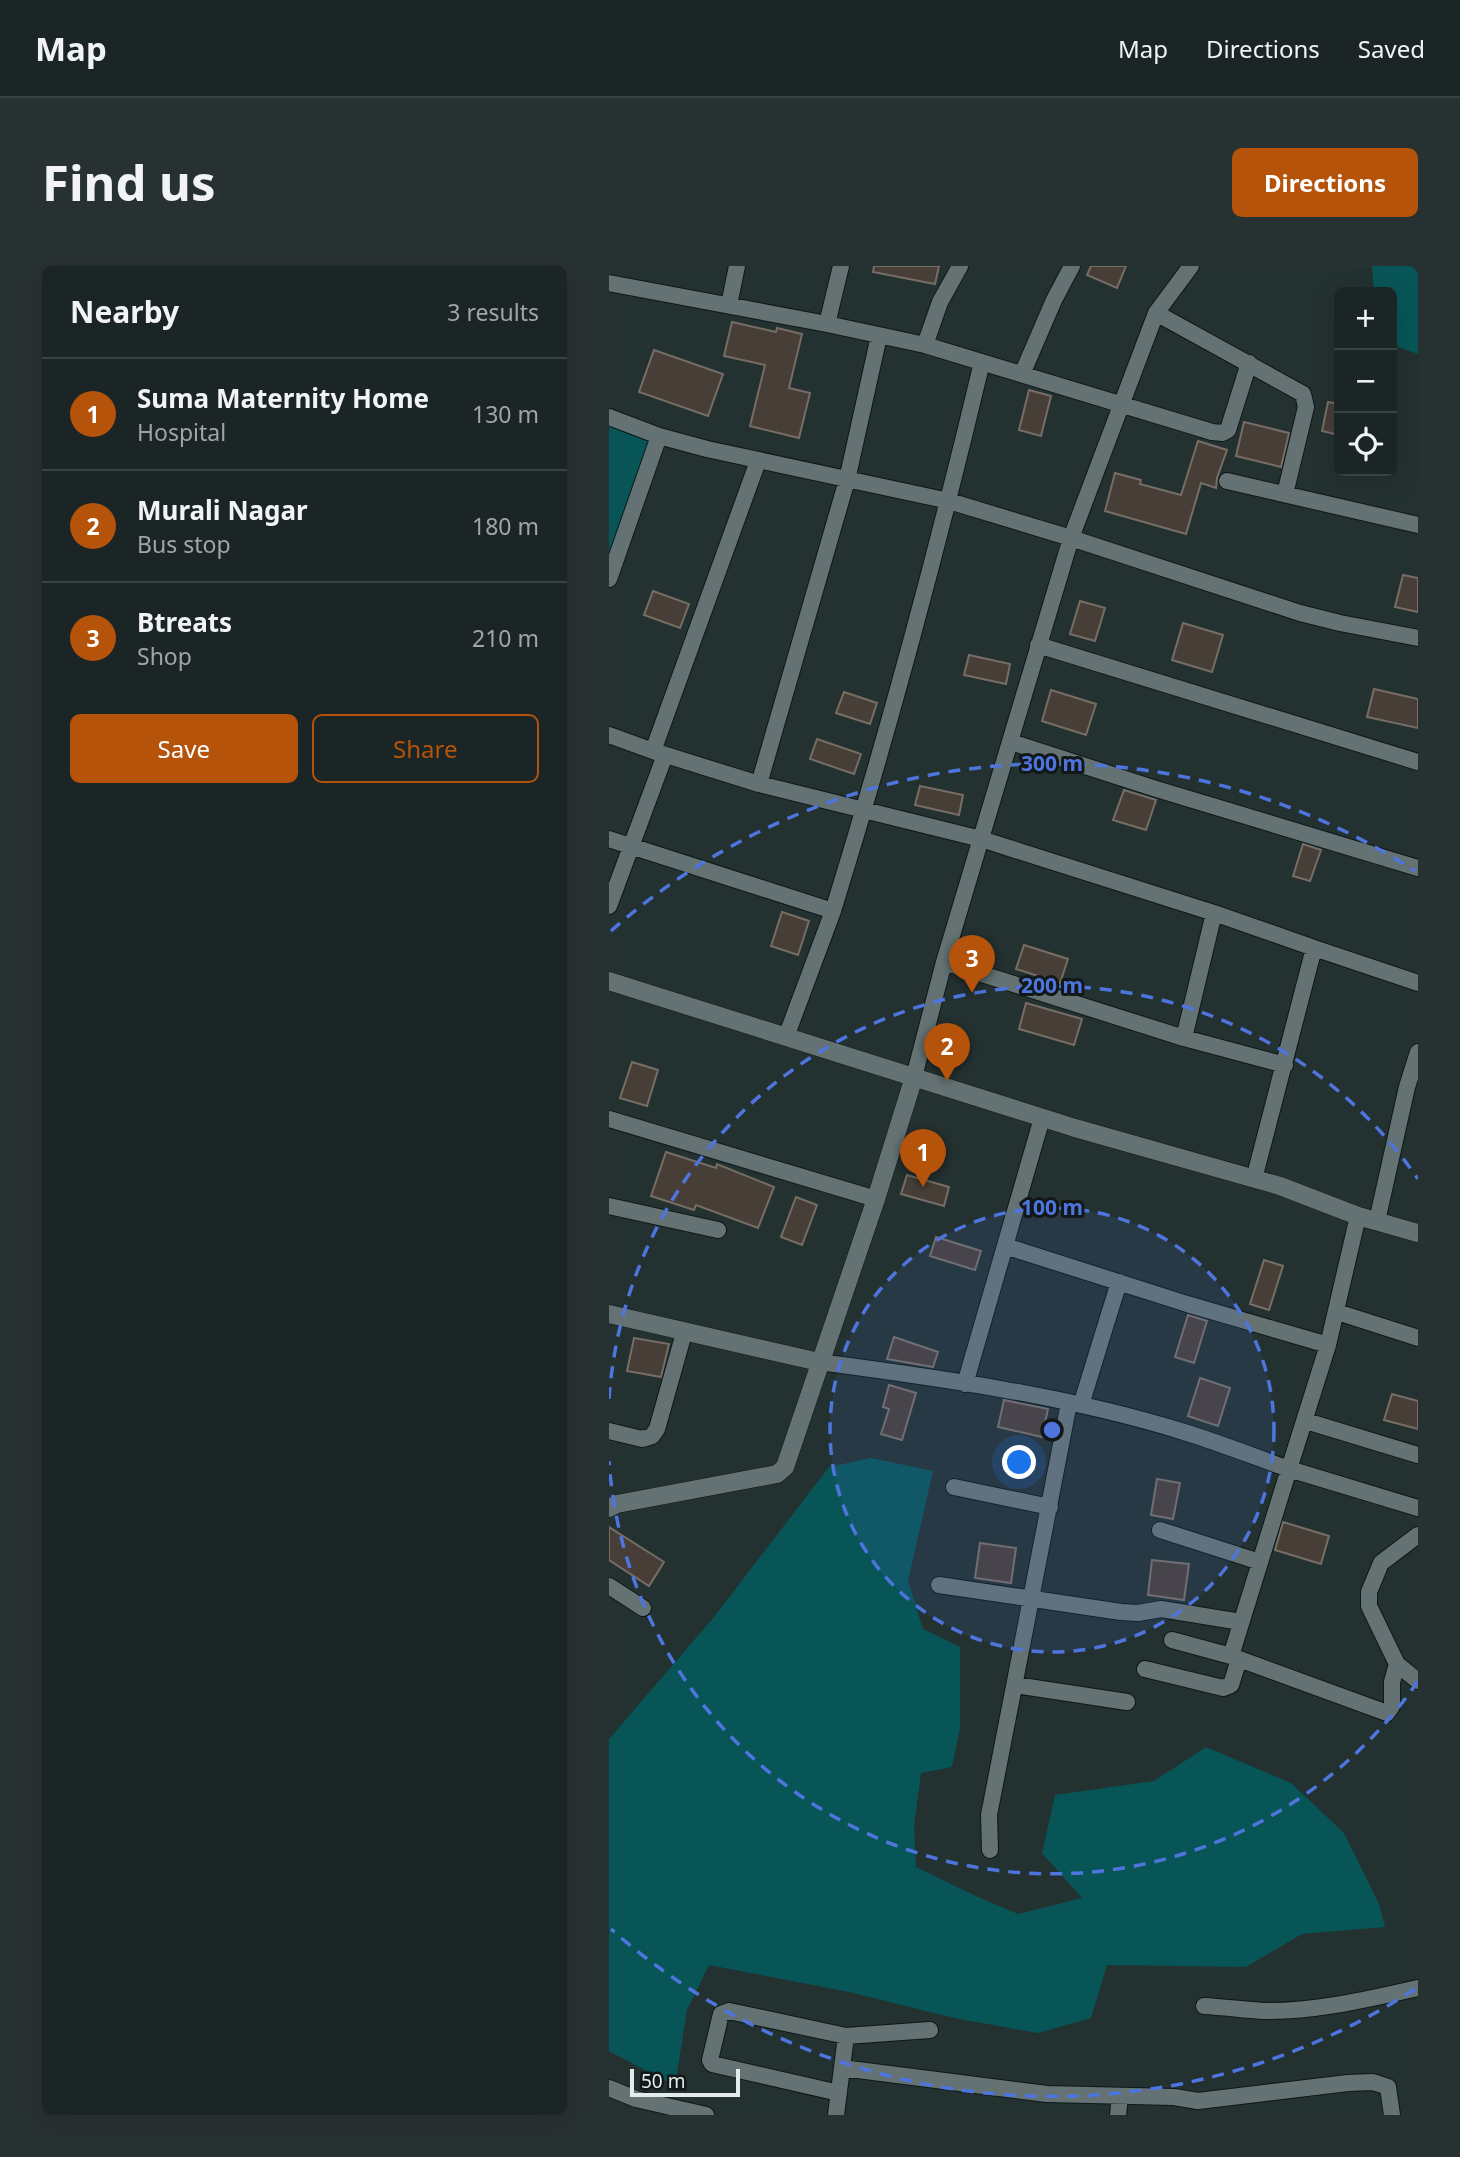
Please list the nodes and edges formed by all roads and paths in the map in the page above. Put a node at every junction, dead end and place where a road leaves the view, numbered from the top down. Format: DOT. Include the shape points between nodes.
graph roads {
  1 [pos="737,266"];
  2 [pos="841,266"];
  3 [pos="960,266"];
  4 [pos="1072,266"];
  5 [pos="1191,266"];
  6 [pos="609,282"];
  7 [pos="729,305"];
  8 [pos="1156,313"];
  9 [pos="827,324"];
  10 [pos="880,336"];
  11 [pos="925,345"];
  12 [pos="982,362"];
  13 [pos="1249,363"];
  14 [pos="1022,374"];
  15 [pos="1121,404"];
  16 [pos="609,417"];
  17 [pos="659,436"];
  18 [pos="758,461"];
  19 [pos="847,480"];
  20 [pos="1227,481"];
  21 [pos="1285,494"];
  22 [pos="949,501"];
  23 [pos="1418,525"];
  24 [pos="1071,538"];
  25 [pos="609,579"];
  26 [pos="1418,638"];
  27 [pos="1038,645"];
  28 [pos="609,736"];
  29 [pos="1011,742"];
  30 [pos="659,753"];
  31 [pos="1418,762"];
  32 [pos="759,784"];
  33 [pos="864,811"];
  34 [pos="609,839"];
  35 [pos="981,839"];
  36 [pos="631,846"];
  37 [pos="1418,867"];
  38 [pos="609,906"];
  39 [pos="833,911"];
  40 [pos="1214,913"];
  41 [pos="1314,948"];
  42 [pos="944,962"];
  43 [pos="609,981"];
  44 [pos="1418,984"];
  45 [pos="786,1037"];
  46 [pos="1184,1038"];
  47 [pos="1418,1052"];
  48 [pos="1285,1065"];
  49 [pos="914,1077"];
  50 [pos="1412,1089"];
  51 [pos="1042,1118"];
  52 [pos="609,1119"];
  53 [pos="1254,1179"];
  54 [pos="876,1199"];
  55 [pos="609,1206"];
  56 [pos="1357,1216"];
  57 [pos="1377,1221"];
  58 [pos="718,1230"];
  59 [pos="1418,1233"];
  60 [pos="1005,1246"];
  61 [pos="1119,1282"];
  62 [pos="1337,1312"];
  63 [pos="609,1314"];
  64 [pos="684,1333"];
  65 [pos="1418,1338"];
  66 [pos="1328,1345"];
  67 [pos="819,1363"];
  68 [pos="965,1384"];
  69 [pos="1075,1404"];
  70 [pos="1305,1422"];
  71 [pos="609,1431"];
  72 [pos="1418,1455"];
  73 [pos="1290,1469"];
  74 [pos="954,1487"];
  75 [pos="1050,1507"];
  76 [pos="609,1508"];
  77 [pos="1418,1508"];
  78 [pos="1160,1530"];
  79 [pos="1418,1535"];
  80 [pos="1260,1562"];
  81 [pos="939,1585"];
  82 [pos="609,1586"];
  83 [pos="1032,1600"];
  84 [pos="643,1608"];
  85 [pos="1241,1622"];
  86 [pos="1172,1640"];
  87 [pos="1235,1657"];
  88 [pos="1397,1664"];
  89 [pos="1145,1669"];
  90 [pos="1418,1681"];
  91 [pos="1015,1685"];
  92 [pos="1127,1702"];
  93 [pos="990,1850"];
  94 [pos="1418,1988"];
  95 [pos="1204,2006"];
  96 [pos="930,2031"];
  97 [pos="846,2036"];
  98 [pos="842,2068"];
  99 [pos="609,2088"];
  100 [pos="839,2093"];
  101 [pos="1120,2096"];
  102 [pos="706,2115"];
  103 [pos="836,2115"];
  104 [pos="1118,2115"];
  105 [pos="1392,2115"];
  1 -- 7 [label="street"];
  2 -- 9 [label="street"];
  3 -- 11 [label="street" via="940,302"];
  4 -- 14 [label="street"];
  5 -- 8 [label="street"];
  6 -- 7 [label="street"];
  7 -- 9 [label="street"];
  8 -- 13 [label="street"];
  8 -- 15 [label="street"];
  9 -- 10 [label="street"];
  10 -- 11 [label="street"];
  10 -- 19 [label="street"];
  11 -- 12 [label="street"];
  12 -- 14 [label="street"];
  12 -- 22 [label="street"];
  13 -- 15 [label="street" via="1231,425 1222,433"];
  13 -- 21 [label="street" via="1305,399"];
  14 -- 15 [label="street"];
  15 -- 24 [label="street"];
  16 -- 17 [label="street"];
  17 -- 18 [label="street"];
  17 -- 25 [label="street"];
  18 -- 19 [label="street"];
  18 -- 30 [label="street"];
  19 -- 22 [label="street"];
  19 -- 32 [label="street"];
  20 -- 21 [label="street"];
  21 -- 23 [label="street"];
  22 -- 24 [label="street"];
  22 -- 33 [label="street"];
  24 -- 26 [label="street" via="1300,613"];
  24 -- 27 [label="street"];
  27 -- 29 [label="street"];
  27 -- 31 [label="street"];
  28 -- 30 [label="street"];
  29 -- 35 [label="street"];
  29 -- 37 [label="street"];
  30 -- 32 [label="street"];
  30 -- 36 [label="street"];
  32 -- 33 [label="street"];
  33 -- 35 [label="street"];
  33 -- 39 [label="street"];
  34 -- 36 [label="street"];
  35 -- 40 [label="street"];
  35 -- 42 [label="street"];
  36 -- 38 [label="street"];
  36 -- 39 [label="street"];
  39 -- 45 [label="street"];
  40 -- 41 [label="street"];
  40 -- 46 [label="street"];
  41 -- 44 [label="street"];
  41 -- 48 [label="street"];
  42 -- 46 [label="street"];
  42 -- 49 [label="street"];
  43 -- 45 [label="main road"];
  45 -- 49 [label="main road"];
  46 -- 48 [label="street"];
  47 -- 50 [label="street"];
  48 -- 53 [label="street"];
  49 -- 51 [label="main road"];
  49 -- 54 [label="main road"];
  50 -- 57 [label="street"];
  51 -- 53 [label="main road"];
  51 -- 60 [label="street"];
  52 -- 54 [label="street"];
  53 -- 56 [label="main road"];
  54 -- 67 [label="main road"];
  55 -- 58 [label="street"];
  56 -- 57 [label="main road"];
  56 -- 62 [label="street"];
  57 -- 59 [label="main road"];
  60 -- 61 [label="street"];
  60 -- 68 [label="street"];
  61 -- 66 [label="street"];
  61 -- 69 [label="street"];
  62 -- 65 [label="street"];
  62 -- 66 [label="street"];
  63 -- 64 [label="main road"];
  64 -- 67 [label="main road"];
  64 -- 71 [label="street" via="652,1436 642,1439"];
  66 -- 70 [label="street"];
  67 -- 68 [label="street"];
  67 -- 76 [label="main road" via="789,1457 777,1474"];
  68 -- 69 [label="street"];
  69 -- 73 [label="street" via="1184,1432"];
  69 -- 75 [label="street"];
  70 -- 72 [label="street"];
  70 -- 73 [label="street"];
  73 -- 77 [label="street"];
  73 -- 80 [label="street"];
  74 -- 75 [label="street"];
  75 -- 83 [label="street"];
  78 -- 80 [label="street"];
  79 -- 88 [label="street" via="1381,1563 1369,1592 1369,1606"];
  80 -- 85 [label="street"];
  81 -- 83 [label="street"];
  82 -- 84 [label="street"];
  83 -- 85 [label="street" via="1121,1612 1161,1609"];
  83 -- 91 [label="street"];
  85 -- 87 [label="street"];
  86 -- 87 [label="street"];
  87 -- 88 [label="street" via="1387,1713"];
  87 -- 89 [label="street" via="1231,1685 1223,1688"];
  88 -- 90 [label="street"];
  91 -- 92 [label="street"];
  91 -- 93 [label="street" via="989,1815"];
  94 -- 95 [label="street" via="1307,2008 1264,2011"];
  96 -- 97 [label="street"];
  97 -- 98 [label="street"];
  97 -- 100 [label="street" via="724,2011 710,2060 717,2066"];
  98 -- 100 [label="street"];
  98 -- 101 [label="street" via="1047,2094"];
  99 -- 102 [label="street"];
  100 -- 103 [label="street"];
  101 -- 104 [label="street"];
  101 -- 105 [label="street" via="1198,2102 1373,2082 1388,2087"];
}
